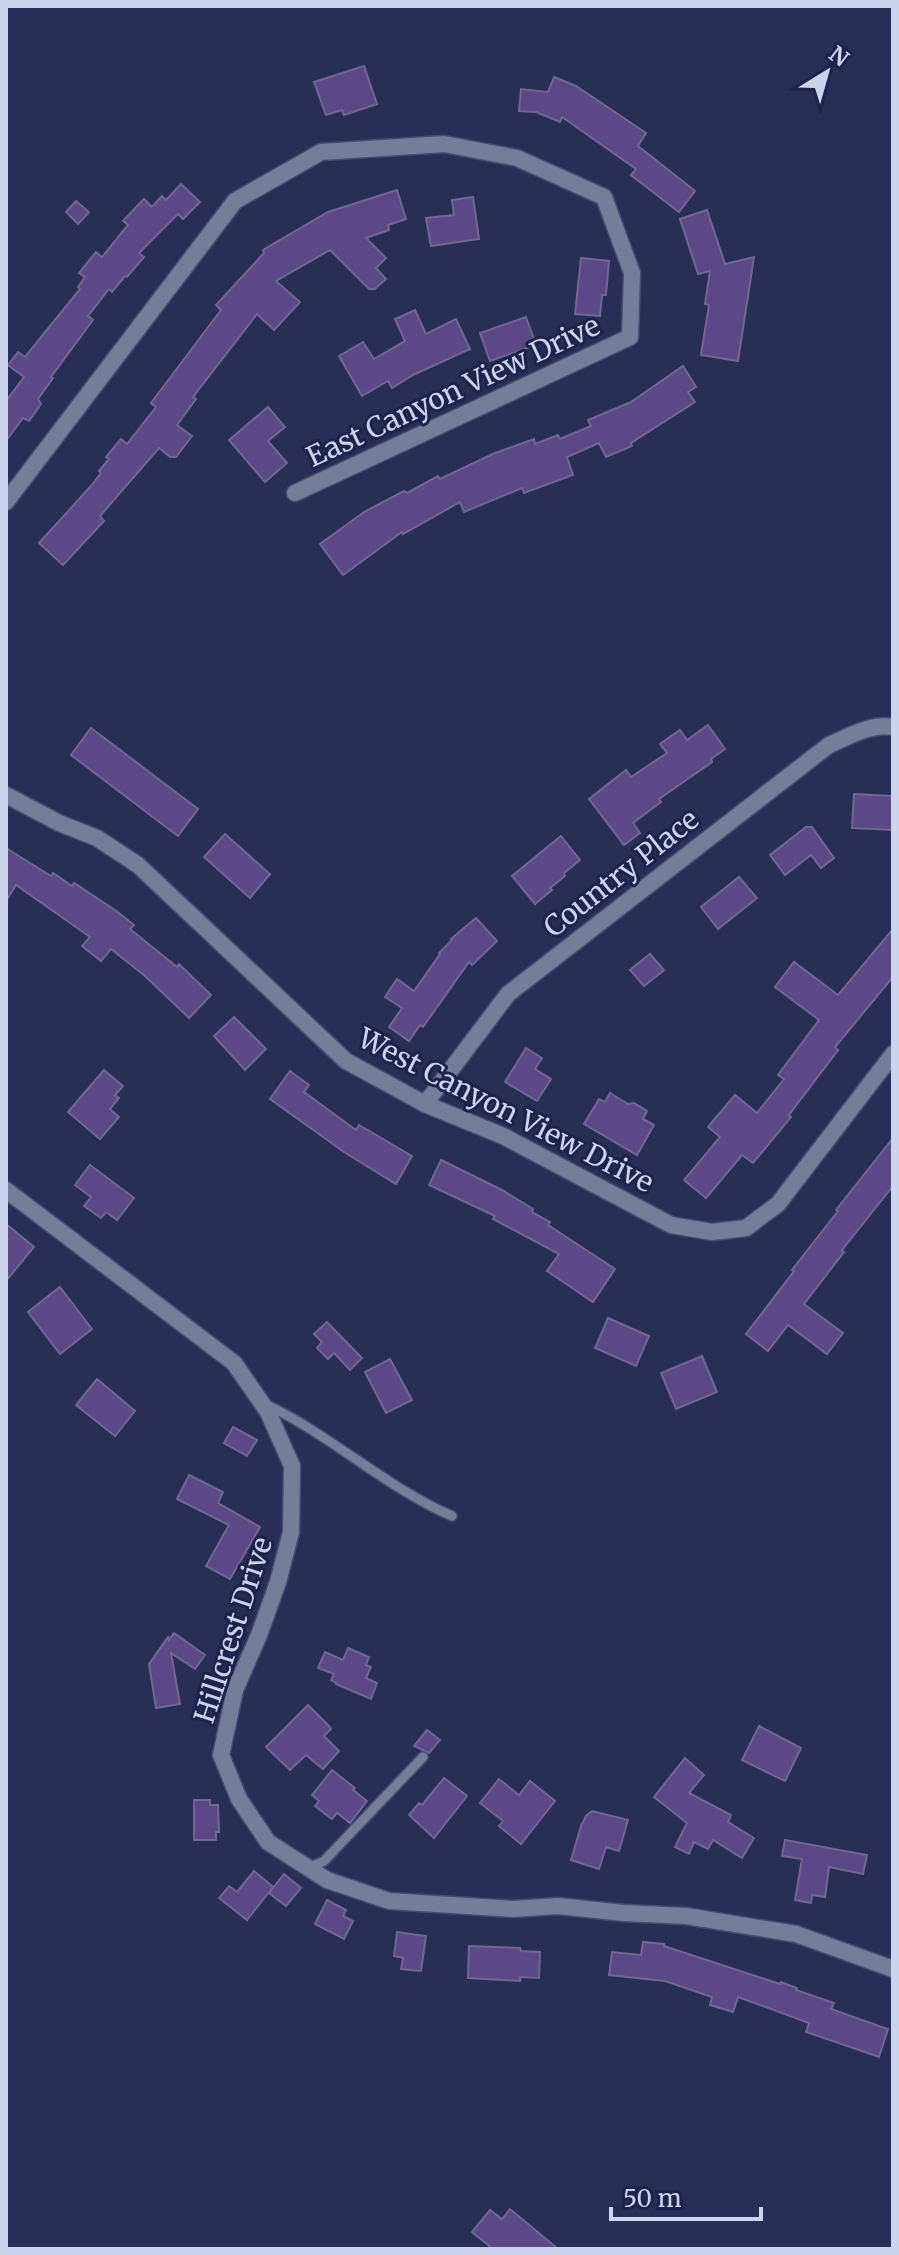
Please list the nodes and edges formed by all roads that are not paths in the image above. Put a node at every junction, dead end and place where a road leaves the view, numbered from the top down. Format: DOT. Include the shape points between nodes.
graph roads {
  1 [pos="295,493"];
  2 [pos="6,502"];
  3 [pos="889,726"];
  4 [pos="6,795"];
  5 [pos="893,1054"];
  6 [pos="425,1104"];
  7 [pos="6,1190"];
  8 [pos="262,1403"];
  9 [pos="452,1516"];
  10 [pos="423,1757"];
  11 [pos="308,1868"];
  12 [pos="893,1969"];
  1 -- 2 [label="street, East Canyon View Drive" via="630,337 632,273 604,197 517,158 444,144 321,152 235,201"];
  3 -- 6 [label="street, Country Place" via="829,745 508,994"];
  4 -- 6 [label="street, West Canyon View Drive" via="97,838 138,865 346,1061"];
  5 -- 6 [label="street, West Canyon View Drive" via="778,1204 746,1228 723,1231 671,1225 503,1136"];
  7 -- 8 [label="street, Hillcrest Drive" via="234,1363"];
  8 -- 9 [label="lane" via="295,1418 422,1503"];
  8 -- 11 [label="street, Hillcrest Drive" via="292,1466 291,1532 278,1582 235,1690 221,1755 239,1799 268,1842"];
  10 -- 11 [label="lane" via="324,1861"];
  11 -- 12 [label="street, Hillcrest Drive" via="389,1901 686,1916 796,1934"];
}
